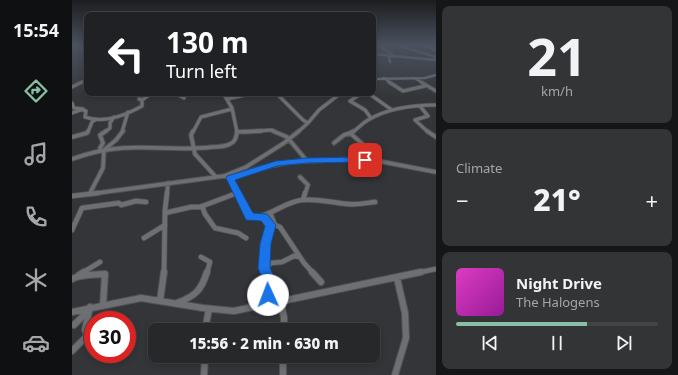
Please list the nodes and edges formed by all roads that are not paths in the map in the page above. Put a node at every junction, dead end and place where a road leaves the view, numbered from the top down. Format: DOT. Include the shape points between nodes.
graph roads {
  1 [pos="436,75"];
  2 [pos="376,78"];
  3 [pos="384,78"];
  4 [pos="413,78"];
  5 [pos="84,81"];
  6 [pos="425,86"];
  7 [pos="72,87"];
  8 [pos="436,91"];
  9 [pos="147,96"];
  10 [pos="225,96"];
  11 [pos="240,96"];
  12 [pos="279,96"];
  13 [pos="358,96"];
  14 [pos="372,96"];
  15 [pos="336,97"];
  16 [pos="227,99"];
  17 [pos="72,102"];
  18 [pos="436,105"];
  19 [pos="420,106"];
  20 [pos="232,109"];
  21 [pos="82,110"];
  22 [pos="393,110"];
  23 [pos="128,112"];
  24 [pos="72,113"];
  25 [pos="114,117"];
  26 [pos="372,117"];
  27 [pos="95,120"];
  28 [pos="308,123"];
  29 [pos="72,132"];
  30 [pos="237,132"];
  31 [pos="350,133"];
  32 [pos="72,137"];
  33 [pos="436,138"];
  34 [pos="288,139"];
  35 [pos="334,143"];
  36 [pos="102,150"];
  37 [pos="194,150"];
  38 [pos="72,159"];
  39 [pos="307,160"];
  40 [pos="373,160"];
  41 [pos="436,172"];
  42 [pos="229,175"];
  43 [pos="216,177"];
  44 [pos="300,177"];
  45 [pos="168,184"];
  46 [pos="90,193"];
  47 [pos="237,193"];
  48 [pos="72,196"];
  49 [pos="302,200"];
  50 [pos="146,202"];
  51 [pos="375,202"];
  52 [pos="202,206"];
  53 [pos="165,213"];
  54 [pos="270,213"];
  55 [pos="263,217"];
  56 [pos="165,225"];
  57 [pos="72,230"];
  58 [pos="144,238"];
  59 [pos="246,238"];
  60 [pos="201,257"];
  61 [pos="300,257"];
  62 [pos="100,262"];
  63 [pos="436,269"];
  64 [pos="79,275"];
  65 [pos="267,276"];
  66 [pos="397,278"];
  67 [pos="72,280"];
  68 [pos="321,282"];
  69 [pos="160,301"];
  70 [pos="282,302"];
  71 [pos="177,303"];
  72 [pos="269,304"];
  73 [pos="103,305"];
  74 [pos="90,308"];
  75 [pos="208,308"];
  76 [pos="72,312"];
  77 [pos="206,323"];
  78 [pos="284,323"];
  79 [pos="74,325"];
  80 [pos="72,350"];
  81 [pos="205,363"];
  82 [pos="283,363"];
  83 [pos="204,375"];
  84 [pos="283,375"];
  85 [pos="395,375"];
  1 -- 4 [label="street"];
  2 -- 3 [label="street"];
  3 -- 4 [label="street"];
  3 -- 6 [label="street" via="403,92"];
  4 -- 6 [label="street"];
  5 -- 7 [label="street"];
  6 -- 8 [label="street"];
  9 -- 23 [label="street" via="140,100 142,106"];
  10 -- 16 [label="street"];
  11 -- 16 [label="street"];
  12 -- 28 [label="street"];
  13 -- 26 [label="street" via="350,101"];
  14 -- 22 [label="street"];
  15 -- 28 [label="street" via="319,110"];
  16 -- 20 [label="street"];
  17 -- 21 [label="street" via="74,108 83,108"];
  18 -- 19 [label="street"];
  19 -- 22 [label="street"];
  19 -- 33 [label="street" via="428,116 415,120"];
  20 -- 30 [label="street"];
  20 -- 37 [label="street" via="200,118 191,135"];
  21 -- 24 [label="street"];
  21 -- 27 [label="street" via="86,111 86,118"];
  22 -- 26 [label="street"];
  23 -- 25 [label="street"];
  23 -- 36 [label="street" via="124,129 110,146"];
  25 -- 27 [label="street"];
  25 -- 36 [label="street" via="110,128 100,135"];
  26 -- 31 [label="street"];
  27 -- 32 [label="street" via="87,133"];
  28 -- 34 [label="street"];
  29 -- 32 [label="street" via="75,134"];
  30 -- 34 [label="street" via="272,130"];
  30 -- 37 [label="street" via="236,139 231,144"];
  31 -- 35 [label="street"];
  31 -- 40 [label="street" via="366,147"];
  34 -- 39 [label="street"];
  34 -- 42 [label="street" via="246,167"];
  36 -- 37 [label="street" via="133,147"];
  36 -- 38 [label="street"];
  36 -- 46 [label="street" via="104,166"];
  37 -- 43 [label="street"];
  39 -- 40 [label="street"];
  39 -- 42 [label="street"];
  40 -- 41 [label="street"];
  42 -- 43 [label="street"];
  42 -- 47 [label="street"];
  43 -- 45 [label="street"];
  44 -- 49 [label="street" via="308,185"];
  45 -- 46 [label="street"];
  45 -- 53 [label="street"];
  46 -- 48 [label="street"];
  47 -- 52 [label="street"];
  47 -- 55 [label="street" via="250,217"];
  49 -- 51 [label="street" via="331,201 346,205"];
  49 -- 54 [label="street"];
  50 -- 57 [label="street" via="82,208"];
  52 -- 53 [label="street"];
  52 -- 59 [label="street" via="204,214 215,228 238,233"];
  53 -- 56 [label="street"];
  54 -- 55 [label="street"];
  54 -- 61 [label="street" via="275,225 280,227"];
  55 -- 65 [label="street" via="271,225 265,244 264,268"];
  56 -- 58 [label="street"];
  56 -- 69 [label="street" via="165,267"];
  60 -- 71 [label="street" via="210,262 202,288 196,295"];
  61 -- 65 [label="street" via="294,256 282,262 271,263"];
  61 -- 68 [label="street"];
  62 -- 64 [label="street"];
  63 -- 66 [label="street"];
  64 -- 67 [label="street"];
  64 -- 73 [label="street" via="105,274"];
  65 -- 72 [label="street" via="270,285"];
  66 -- 70 [label="street"];
  66 -- 85 [label="street" via="405,313 406,338"];
  69 -- 71 [label="street"];
  69 -- 73 [label="street" via="141,298"];
  70 -- 72 [label="street"];
  70 -- 78 [label="street"];
  71 -- 75 [label="street"];
  72 -- 75 [label="street" via="234,310"];
  73 -- 74 [label="street"];
  74 -- 76 [label="street"];
  74 -- 79 [label="street"];
  74 -- 80 [label="street" via="85,330 87,336"];
  75 -- 77 [label="street"];
  81 -- 83 [label="street"];
  82 -- 84 [label="street"];
}
